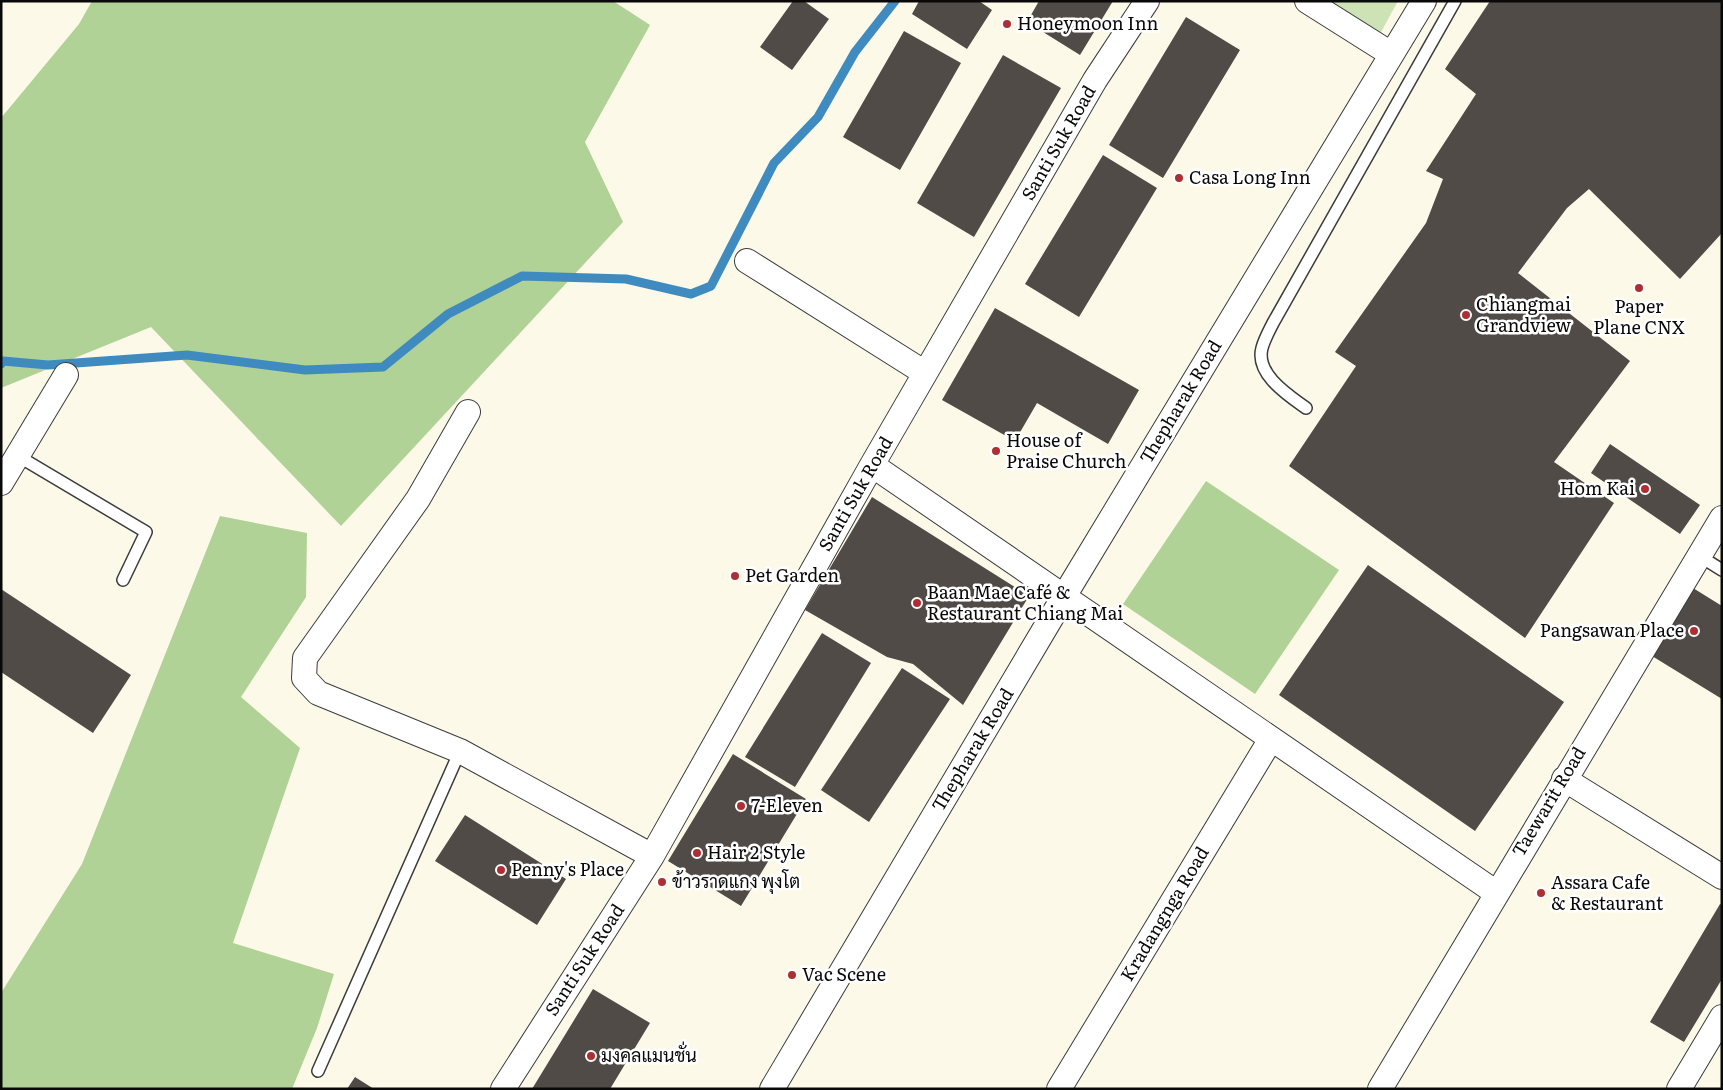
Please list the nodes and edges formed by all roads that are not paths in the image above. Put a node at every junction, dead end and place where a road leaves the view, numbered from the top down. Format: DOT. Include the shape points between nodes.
graph roads {
  1 [pos="1147,1"];
  2 [pos="1307,1"];
  3 [pos="1424,1"];
  4 [pos="1455,1"];
  5 [pos="1391,54"];
  6 [pos="747,261"];
  7 [pos="925,373"];
  8 [pos="66,375"];
  9 [pos="1306,408"];
  10 [pos="468,412"];
  11 [pos="18,456"];
  12 [pos="872,465"];
  13 [pos="1,482"];
  14 [pos="1722,518"];
  15 [pos="1698,555"];
  16 [pos="1722,570"];
  17 [pos="123,580"];
  18 [pos="1063,598"];
  19 [pos="1270,739"];
  20 [pos="460,751"];
  21 [pos="1564,779"];
  22 [pos="652,856"];
  23 [pos="1722,877"];
  24 [pos="1495,892"];
  25 [pos="1721,1021"];
  26 [pos="318,1071"];
  27 [pos="503,1089"];
  28 [pos="772,1089"];
  29 [pos="1059,1089"];
  30 [pos="1380,1089"];
  31 [pos="1679,1089"];
  1 -- 7 [label="street, Santi Suk Road" via="1095,80"];
  2 -- 5 [label="street"];
  3 -- 5 [label="street, Thepharak Road"];
  4 -- 9 [label="lane" via="1273,322 1261,350 1264,372"];
  5 -- 18 [label="street, Thepharak Road"];
  6 -- 7 [label="street"];
  7 -- 12 [label="street, Santi Suk Road"];
  8 -- 11 [label="street"];
  10 -- 20 [label="street" via="418,500 305,658 304,678 318,693"];
  11 -- 13 [label="street"];
  11 -- 17 [label="lane" via="146,532"];
  12 -- 18 [label="street"];
  12 -- 22 [label="street, Santi Suk Road"];
  14 -- 15 [label="street, Taewarit Road"];
  15 -- 16 [label="lane"];
  15 -- 21 [label="street, Taewarit Road"];
  18 -- 19 [label="street"];
  18 -- 28 [label="street, Thepharak Road"];
  19 -- 24 [label="street"];
  19 -- 29 [label="street, Kradangnga Road"];
  20 -- 22 [label="street"];
  20 -- 26 [label="lane"];
  21 -- 23 [label="street"];
  21 -- 24 [label="street, Taewarit Road"];
  22 -- 27 [label="street, Santi Suk Road"];
  24 -- 30 [label="street, Taewarit Road"];
  25 -- 31 [label="street"];
}
